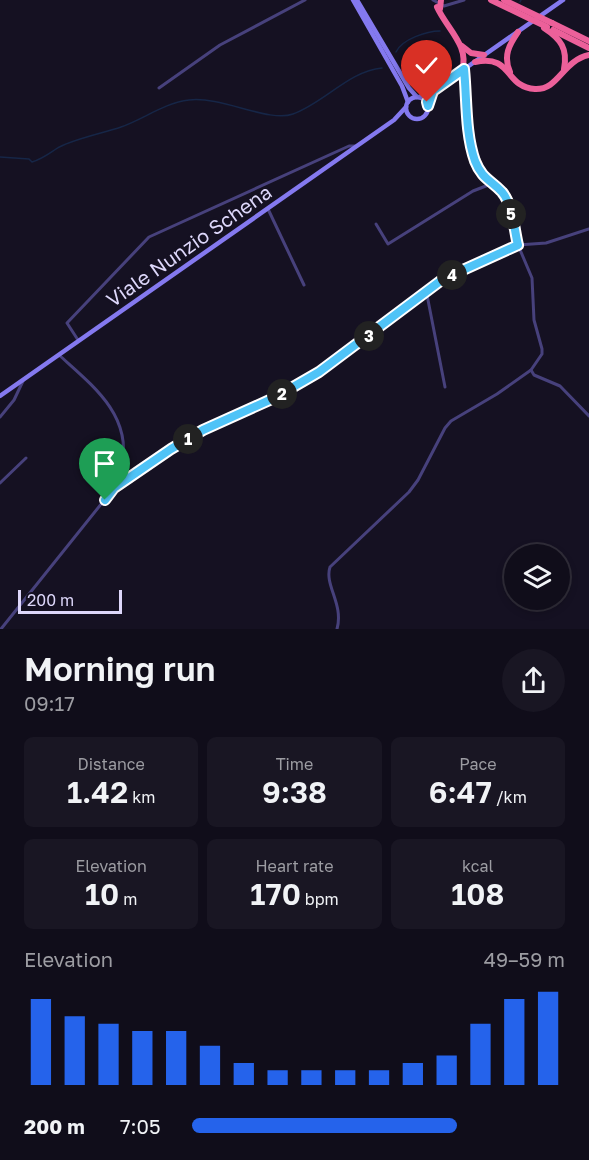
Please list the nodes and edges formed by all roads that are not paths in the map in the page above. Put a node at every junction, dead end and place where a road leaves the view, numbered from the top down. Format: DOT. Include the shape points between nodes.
graph roads {
  1 [pos="305,0"];
  2 [pos="353,0"];
  3 [pos="357,0"];
  4 [pos="441,0"];
  5 [pos="464,0"];
  6 [pos="491,0"];
  7 [pos="504,0"];
  8 [pos="563,0"];
  9 [pos="437,6"];
  10 [pos="548,26"];
  11 [pos="518,32"];
  12 [pos="589,39"];
  13 [pos="461,46"];
  14 [pos="589,48"];
  15 [pos="484,55"];
  16 [pos="589,55"];
  17 [pos="475,62"];
  18 [pos="463,70"];
  19 [pos="564,70"];
  20 [pos="512,78"];
  21 [pos="159,88"];
  22 [pos="433,91"];
  23 [pos="418,97"];
  24 [pos="407,105"];
  25 [pos="428,106"];
  26 [pos="413,118"];
  27 [pos="394,120"];
  28 [pos="357,146"];
  29 [pos="491,184"];
  30 [pos="268,209"];
  31 [pos="376,224"];
  32 [pos="589,229"];
  33 [pos="518,245"];
  34 [pos="304,285"];
  35 [pos="422,293"];
  36 [pos="79,341"];
  37 [pos="59,355"];
  38 [pos="531,370"];
  39 [pos="24,380"];
  40 [pos="445,387"];
  41 [pos="0,396"];
  42 [pos="589,416"];
  43 [pos="0,417"];
  44 [pos="26,458"];
  45 [pos="0,483"];
  46 [pos="114,488"];
  47 [pos="1,629"];
  48 [pos="337,629"];
  1 -- 21 [label="street" via="220,45"];
  2 -- 24 [label="street" via="402,86"];
  3 -- 23 [label="street"];
  4 -- 9 [label="highway, bridge"];
  5 -- 9 [label="street"];
  6 -- 10 [label="highway, bridge"];
  7 -- 10 [label="highway, bridge"];
  8 -- 11 [label="street"];
  9 -- 13 [label="highway"];
  10 -- 12 [label="highway"];
  10 -- 14 [label="highway"];
  10 -- 19 [label="highway" via="564,46"];
  11 -- 15 [label="street"];
  11 -- 20 [label="highway" via="506,56"];
  13 -- 15 [label="highway"];
  13 -- 18 [label="highway" via="465,56"];
  15 -- 17 [label="street"];
  16 -- 19 [label="highway" via="579,57"];
  17 -- 18 [label="street"];
  17 -- 20 [label="highway" via="494,60"];
  18 -- 22 [label="street"];
  18 -- 29 [label="street" via="471,145 476,163"];
  19 -- 20 [label="highway" via="544,88 526,87"];
  22 -- 23 [label="street"];
  22 -- 25 [label="street"];
  23 -- 24 [label="street"];
  23 -- 25 [label="street"];
  24 -- 26 [label="street"];
  24 -- 27 [label="street, Viale Nunzio Schena"];
  25 -- 26 [label="street" via="423,117"];
  26 -- 27 [label="street, Viale Nunzio Schena"];
  27 -- 28 [label="street, Viale Nunzio Schena"];
  28 -- 30 [label="street, Viale Nunzio Schena"];
  28 -- 36 [label="street" via="349,146 149,237 67,323"];
  29 -- 31 [label="street" via="473,191 388,244"];
  29 -- 33 [label="street" via="503,194"];
  30 -- 34 [label="street"];
  30 -- 36 [label="street, Viale Nunzio Schena"];
  32 -- 33 [label="street" via="546,243"];
  33 -- 35 [label="street" via="443,279"];
  33 -- 38 [label="street" via="532,278 534,320 542,349"];
  35 -- 40 [label="street" via="427,295"];
  35 -- 46 [label="street" via="319,372 274,398 203,430"];
  36 -- 37 [label="street, Viale Nunzio Schena"];
  37 -- 39 [label="street, Viale Nunzio Schena"];
  37 -- 46 [label="street" via="107,400 121,425 125,450"];
  38 -- 42 [label="street" via="560,386"];
  38 -- 48 [label="street" via="451,421 409,492 330,567 329,578 338,603"];
  39 -- 41 [label="street, Viale Nunzio Schena"];
  39 -- 43 [label="street"];
  44 -- 45 [label="street"];
  46 -- 47 [label="street"];
}
